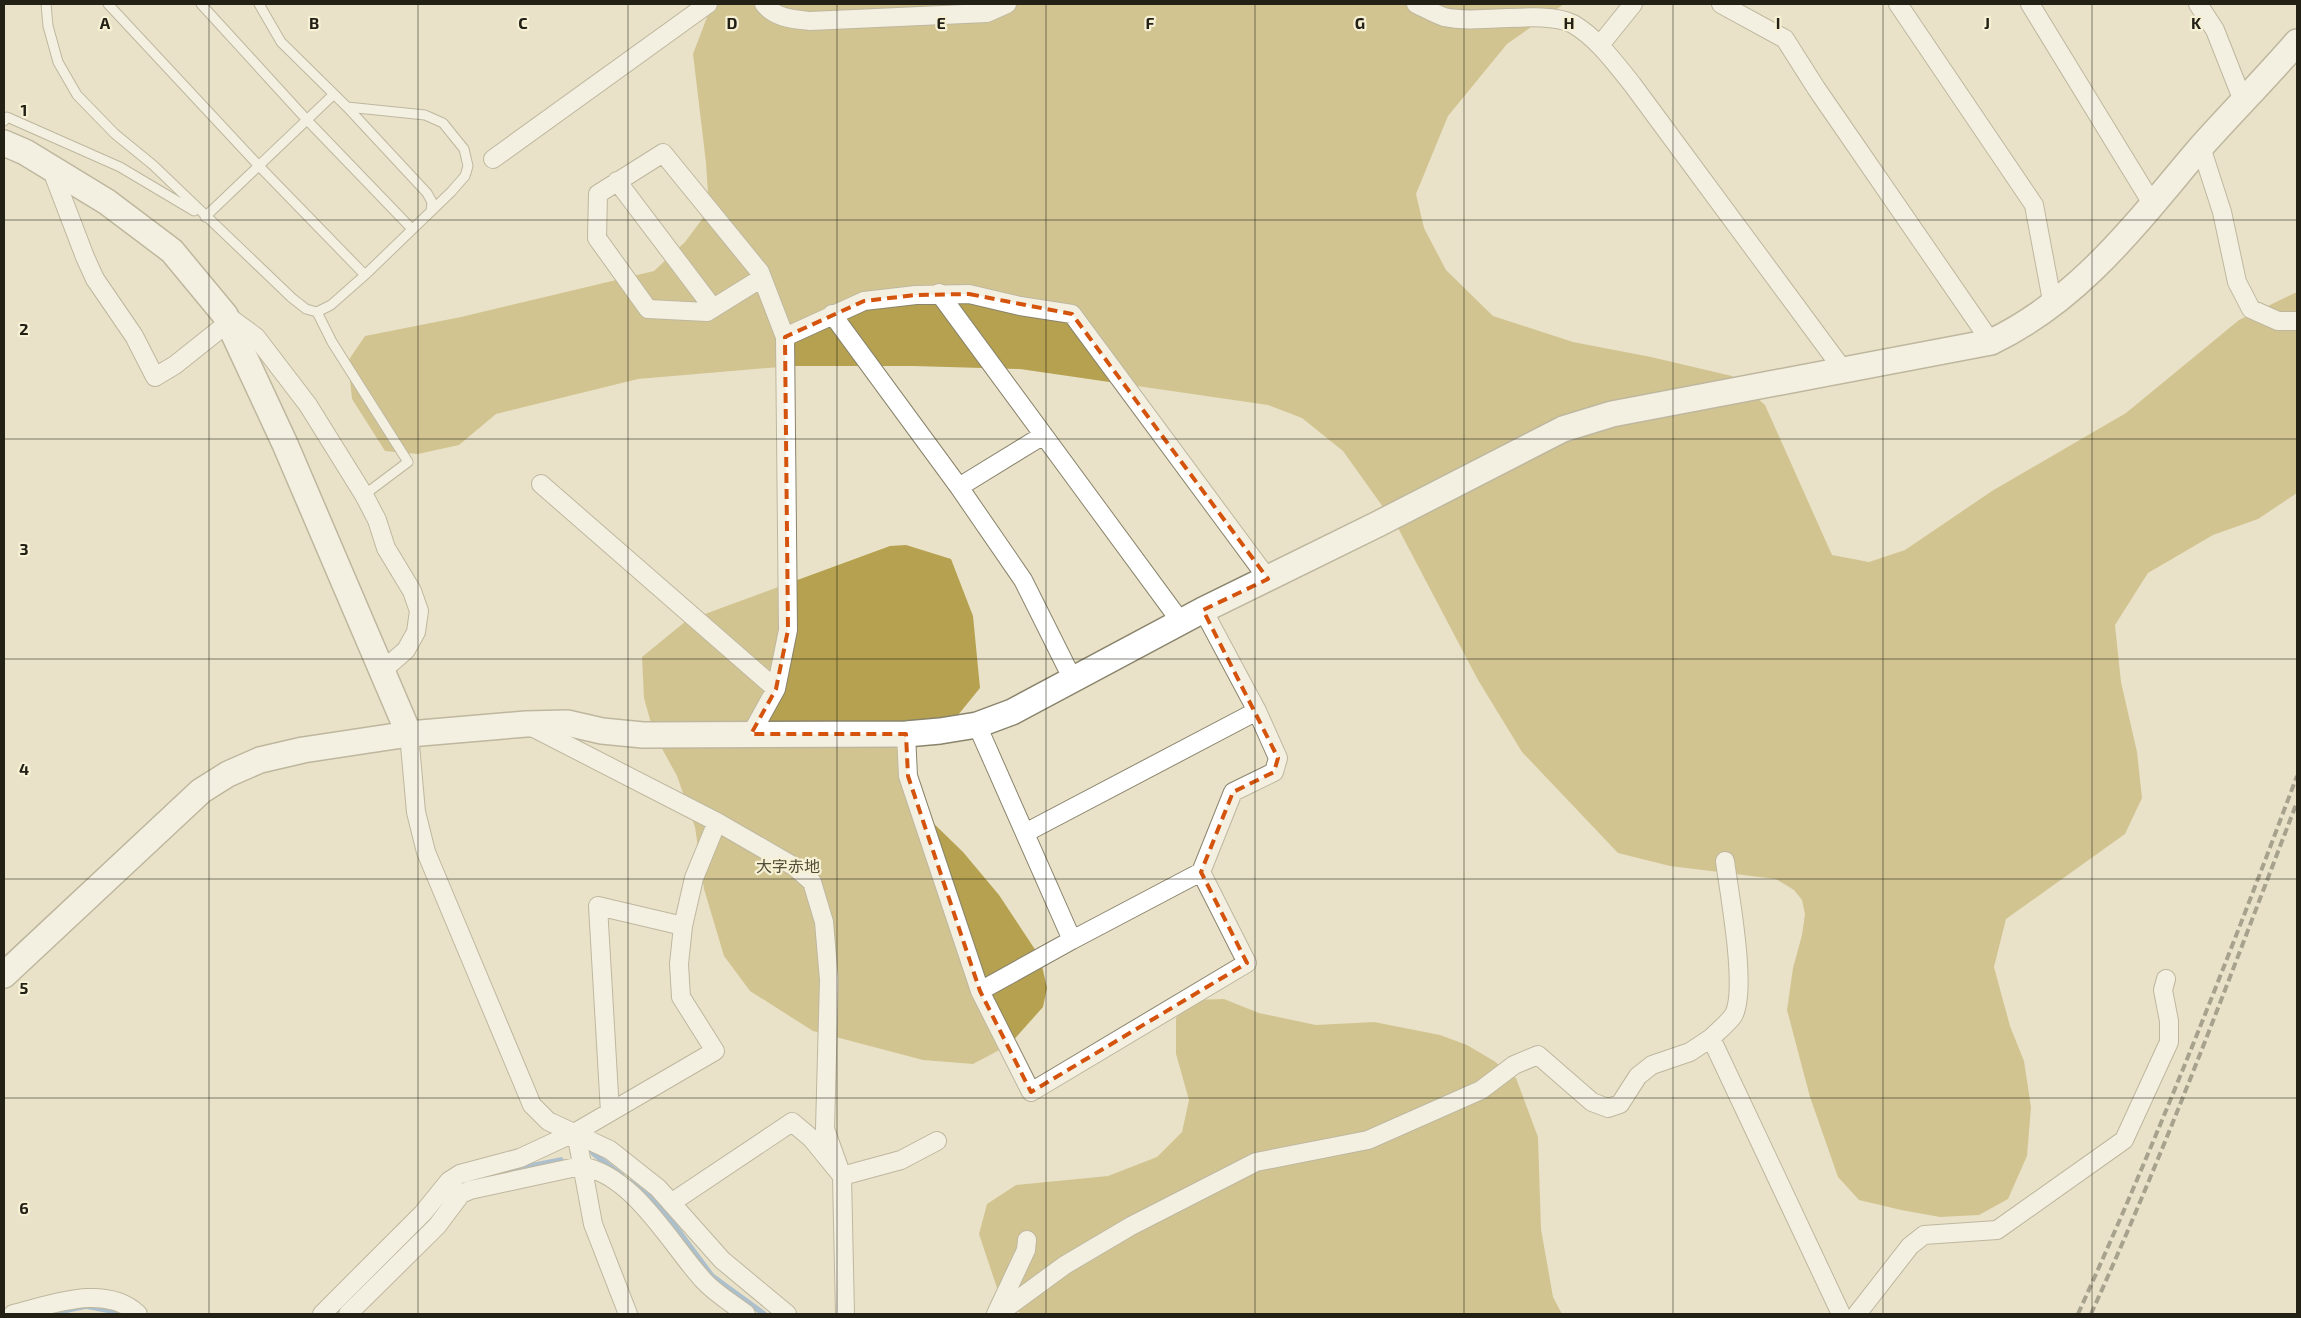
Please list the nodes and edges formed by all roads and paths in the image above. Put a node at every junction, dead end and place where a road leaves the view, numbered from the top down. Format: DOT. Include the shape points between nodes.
graph roads {
  1 [pos="46,4"];
  2 [pos="108,4"];
  3 [pos="201,4"];
  4 [pos="259,4"];
  5 [pos="708,4"];
  6 [pos="764,4"];
  7 [pos="1007,4"];
  8 [pos="1416,4"];
  9 [pos="1633,4"];
  10 [pos="1721,4"];
  11 [pos="1898,4"];
  12 [pos="2030,4"];
  13 [pos="2198,4"];
  14 [pos="2297,42"];
  15 [pos="1600,45"];
  16 [pos="334,95"];
  17 [pos="2243,101"];
  18 [pos="347,107"];
  19 [pos="307,120"];
  20 [pos="4,121"];
  21 [pos="4,142"];
  22 [pos="2201,147"];
  23 [pos="493,159"];
  24 [pos="260,166"];
  25 [pos="51,168"];
  26 [pos="617,181"];
  27 [pos="2154,205"];
  28 [pos="430,211"];
  29 [pos="205,217"];
  30 [pos="412,229"];
  31 [pos="365,276"];
  32 [pos="762,278"];
  33 [pos="939,293"];
  34 [pos="2053,306"];
  35 [pos="714,308"];
  36 [pos="316,312"];
  37 [pos="832,314"];
  38 [pos="227,319"];
  39 [pos="2297,321"];
  40 [pos="785,337"];
  41 [pos="1991,342"];
  42 [pos="1844,372"];
  43 [pos="1042,436"];
  44 [pos="541,484"];
  45 [pos="959,487"];
  46 [pos="364,495"];
  47 [pos="1268,579"];
  48 [pos="1203,610"];
  49 [pos="1181,622"];
  50 [pos="382,672"];
  51 [pos="1073,680"];
  52 [pos="776,688"];
  53 [pos="1257,711"];
  54 [pos="526,724"];
  55 [pos="976,725"];
  56 [pos="410,734"];
  57 [pos="751,734"];
  58 [pos="906,734"];
  59 [pos="717,822"];
  60 [pos="1025,833"];
  61 [pos="1725,861"];
  62 [pos="1201,872"];
  63 [pos="684,926"];
  64 [pos="1072,940"];
  65 [pos="4,975"];
  66 [pos="2166,979"];
  67 [pos="980,991"];
  68 [pos="1711,1038"];
  69 [pos="610,1112"];
  70 [pos="576,1132"];
  71 [pos="937,1141"];
  72 [pos="581,1166"];
  73 [pos="842,1176"];
  74 [pos="671,1203"];
  75 [pos="1027,1240"];
  76 [pos="74,1308"];
  77 [pos="13,1314"];
  78 [pos="138,1314"];
  79 [pos="322,1314"];
  80 [pos="348,1314"];
  81 [pos="628,1314"];
  82 [pos="746,1314"];
  83 [pos="787,1314"];
  84 [pos="844,1314"];
  85 [pos="997,1314"];
  86 [pos="1841,1314"];
  87 [pos="1857,1314"];
  1 -- 29 [label="lane" via="58,62 77,95"];
  2 -- 24 [label="lane"];
  3 -- 19 [label="lane"];
  4 -- 16 [label="lane" via="281,42"];
  5 -- 23 [label="street"];
  6 -- 7 [label="street" via="771,12 790,19 810,21 987,13"];
  8 -- 15 [label="street" via="1443,17 1555,19 1573,24"];
  9 -- 15 [label="street"];
  10 -- 41 [label="street" via="1785,39"];
  11 -- 34 [label="street" via="2034,205"];
  12 -- 27 [label="street"];
  13 -- 17 [label="street" via="2215,30"];
  14 -- 17 [label="street"];
  15 -- 42 [label="street"];
  16 -- 18 [label="lane"];
  16 -- 19 [label="lane"];
  17 -- 22 [label="street"];
  18 -- 28 [label="lane" via="427,193 432,202"];
  18 -- 28 [label="lane" via="425,115 443,123 464,149 468,166 465,176"];
  19 -- 24 [label="lane"];
  19 -- 30 [label="lane"];
  20 -- 29 [label="lane" via="7,117 120,167"];
  21 -- 25 [label="street"];
  22 -- 27 [label="street"];
  22 -- 39 [label="street" via="2222,212 2237,282 2252,309 2278,320"];
  24 -- 29 [label="lane"];
  24 -- 31 [label="lane"];
  25 -- 38 [label="street" via="107,202 172,251"];
  25 -- 38 [label="street" via="95,279 134,336 155,377 176,365"];
  26 -- 32 [label="street" via="663,153"];
  26 -- 35 [label="street"];
  26 -- 35 [label="street" via="598,194 597,238 648,309 707,312"];
  27 -- 34 [label="street" via="2100,264"];
  28 -- 30 [label="lane"];
  29 -- 36 [label="lane" via="292,298"];
  30 -- 31 [label="lane"];
  31 -- 36 [label="lane" via="331,305"];
  32 -- 35 [label="street"];
  32 -- 40 [label="street"];
  33 -- 37 [label="street" via="864,301"];
  33 -- 43 [label="street"];
  33 -- 47 [label="street" via="970,294 1072,314"];
  34 -- 41 [label="street" via="2018,330"];
  36 -- 46 [label="lane" via="408,462"];
  37 -- 40 [label="street"];
  37 -- 45 [label="street"];
  38 -- 46 [label="street" via="256,337 308,405"];
  38 -- 50 [label="street" via="286,444"];
  40 -- 52 [label="street" via="788,630"];
  41 -- 42 [label="street"];
  42 -- 47 [label="street" via="1612,414 1563,429"];
  43 -- 45 [label="street"];
  43 -- 49 [label="street"];
  44 -- 52 [label="street"];
  45 -- 51 [label="street" via="1023,580"];
  46 -- 50 [label="street" via="386,548 412,590 419,611 416,632 406,650"];
  47 -- 48 [label="street"];
  48 -- 49 [label="street"];
  48 -- 53 [label="street"];
  49 -- 51 [label="street"];
  50 -- 56 [label="street"];
  51 -- 55 [label="street" via="1012,712"];
  52 -- 57 [label="street"];
  53 -- 60 [label="street"];
  53 -- 62 [label="street" via="1278,758 1274,772 1233,792"];
  54 -- 56 [label="street"];
  54 -- 57 [label="street" via="567,723 644,736"];
  54 -- 59 [label="street"];
  55 -- 58 [label="street"];
  55 -- 60 [label="street"];
  56 -- 65 [label="street" via="303,750 260,760 228,774 200,791"];
  56 -- 70 [label="street" via="416,812 426,852 532,1105 548,1121"];
  57 -- 58 [label="street"];
  58 -- 67 [label="street" via="908,776"];
  59 -- 63 [label="street" via="694,878"];
  59 -- 73 [label="street" via="795,867 812,882 824,922 829,980 825,1129"];
  60 -- 64 [label="street"];
  61 -- 68 [label="street" via="1738,967 1738,997 1733,1015"];
  62 -- 64 [label="street"];
  62 -- 67 [label="street" via="1247,963 1031,1092"];
  63 -- 69 [label="street" via="679,964 681,997 715,1051"];
  63 -- 69 [label="street" via="598,906"];
  64 -- 67 [label="street"];
  66 -- 87 [label="street" via="2163,990 2169,1042 2124,1140 1997,1230 1924,1235 1910,1246"];
  68 -- 85 [label="street" via="1690,1052 1652,1065 1638,1076 1620,1104 1608,1108 1592,1102 1538,1055 1514,1065 1480,1090 1368,1140 1256,1162 1065,1264"];
  68 -- 86 [label="street"];
  69 -- 70 [label="street"];
  70 -- 72 [label="street"];
  70 -- 74 [label="street" via="610,1150 658,1188"];
  70 -- 79 [label="street" via="520,1158 460,1174 449,1181 423,1213"];
  71 -- 73 [label="street" via="901,1160"];
  72 -- 80 [label="street" via="461,1194 437,1226"];
  72 -- 81 [label="street" via="593,1224"];
  72 -- 82 [label="street" via="596,1168 643,1205 705,1282"];
  73 -- 74 [label="street" via="811,1138 792,1122"];
  73 -- 84 [label="street"];
  74 -- 83 [label="street" via="722,1260"];
  75 -- 85 [label="street" via="1026,1250"];
  76 -- 77 [label="street"];
  76 -- 78 [label="street" via="100,1298 119,1302"];
}
